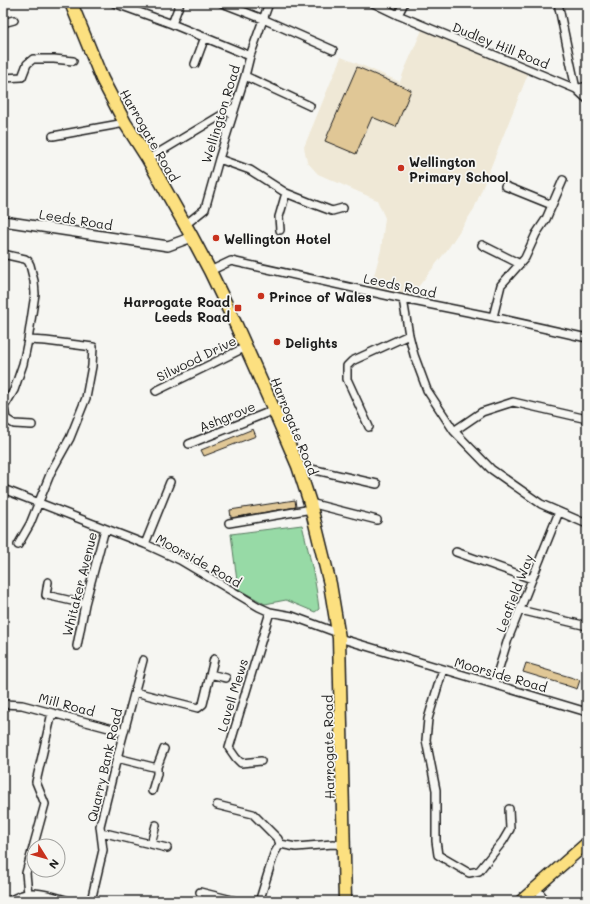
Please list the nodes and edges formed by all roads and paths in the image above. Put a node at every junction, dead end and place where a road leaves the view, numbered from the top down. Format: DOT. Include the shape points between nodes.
graph roads {
  1 [pos="71,3"];
  2 [pos="114,3"];
  3 [pos="180,3"];
  4 [pos="222,3"];
  5 [pos="269,3"];
  6 [pos="373,3"];
  7 [pos="404,3"];
  8 [pos="558,3"];
  9 [pos="398,15"];
  10 [pos="263,19"];
  11 [pos="14,20"];
  12 [pos="3,23"];
  13 [pos="172,24"];
  14 [pos="205,37"];
  15 [pos="333,50"];
  16 [pos="250,56"];
  17 [pos="73,61"];
  18 [pos="195,64"];
  19 [pos="245,76"];
  20 [pos="3,78"];
  21 [pos="587,86"];
  22 [pos="576,89"];
  23 [pos="587,99"];
  24 [pos="310,106"];
  25 [pos="235,107"];
  26 [pos="125,123"];
  27 [pos="53,136"];
  28 [pos="148,158"];
  29 [pos="219,159"];
  30 [pos="563,180"];
  31 [pos="504,186"];
  32 [pos="286,193"];
  33 [pos="552,205"];
  34 [pos="343,208"];
  35 [pos="3,221"];
  36 [pos="185,225"];
  37 [pos="280,230"];
  38 [pos="192,237"];
  39 [pos="482,245"];
  40 [pos="7,255"];
  41 [pos="520,264"];
  42 [pos="210,271"];
  43 [pos="403,299"];
  44 [pos="493,317"];
  45 [pos="409,335"];
  46 [pos="587,338"];
  47 [pos="28,340"];
  48 [pos="246,347"];
  49 [pos="156,391"];
  50 [pos="4,407"];
  51 [pos="274,410"];
  52 [pos="587,419"];
  53 [pos="32,425"];
  54 [pos="369,427"];
  55 [pos="454,431"];
  56 [pos="189,444"];
  57 [pos="298,466"];
  58 [pos="170,482"];
  59 [pos="377,484"];
  60 [pos="3,489"];
  61 [pos="39,503"];
  62 [pos="311,506"];
  63 [pos="559,512"];
  64 [pos="377,520"];
  65 [pos="229,523"];
  66 [pos="587,524"];
  67 [pos="106,528"];
  68 [pos="145,544"];
  69 [pos="18,545"];
  70 [pos="456,552"];
  71 [pos="532,579"];
  72 [pos="48,582"];
  73 [pos="85,604"];
  74 [pos="520,610"];
  75 [pos="270,612"];
  76 [pos="587,626"];
  77 [pos="339,636"];
  78 [pos="77,646"];
  79 [pos="214,659"];
  80 [pos="143,660"];
  81 [pos="443,669"];
  82 [pos="210,674"];
  83 [pos="226,678"];
  84 [pos="494,684"];
  85 [pos="134,692"];
  86 [pos="3,704"];
  87 [pos="587,712"];
  88 [pos="52,713"];
  89 [pos="124,732"];
  90 [pos="164,749"];
  91 [pos="117,758"];
  92 [pos="261,761"];
  93 [pos="157,767"];
  94 [pos="152,791"];
  95 [pos="217,805"];
  96 [pos="510,809"];
  97 [pos="156,825"];
  98 [pos="101,832"];
  99 [pos="587,843"];
  100 [pos="151,844"];
  101 [pos="280,844"];
  102 [pos="345,845"];
  103 [pos="167,848"];
  104 [pos="536,888"];
  105 [pos="200,892"];
  106 [pos="28,894"];
  107 [pos="10,901"];
  108 [pos="69,901"];
  109 [pos="91,901"];
  110 [pos="236,901"];
  111 [pos="257,901"];
  112 [pos="345,901"];
  113 [pos="520,901"];
  114 [pos="546,901"];
  1 -- 26 [label="highway, Harrogate Road" via="102,79"];
  2 -- 13 [label="street"];
  3 -- 13 [label="street"];
  4 -- 10 [label="street"];
  5 -- 10 [label="street, Wellington Road"];
  6 -- 9 [label="street, Dudley Hill Road"];
  7 -- 9 [label="street"];
  8 -- 22 [label="street"];
  9 -- 22 [label="street, Dudley Hill Road"];
  10 -- 15 [label="street"];
  10 -- 16 [label="street, Wellington Road"];
  11 -- 12 [label="street"];
  13 -- 14 [label="street"];
  14 -- 16 [label="street"];
  14 -- 18 [label="street"];
  16 -- 19 [label="street, Wellington Road"];
  17 -- 20 [label="street" via="33,59 27,64 22,77"];
  19 -- 24 [label="street"];
  19 -- 25 [label="street, Wellington Road"];
  21 -- 22 [label="street"];
  22 -- 23 [label="street, Dudley Hill Road"];
  25 -- 28 [label="street"];
  25 -- 29 [label="street, Wellington Road"];
  26 -- 27 [label="street"];
  26 -- 28 [label="highway, Harrogate Road"];
  28 -- 36 [label="highway, Harrogate Road"];
  29 -- 32 [label="street" via="250,170"];
  29 -- 36 [label="street, Wellington Road" via="205,209"];
  30 -- 33 [label="street"];
  31 -- 33 [label="street"];
  32 -- 34 [label="street" via="332,211"];
  32 -- 37 [label="street" via="279,217"];
  33 -- 41 [label="street"];
  35 -- 38 [label="street, Leeds Road" via="168,246"];
  36 -- 38 [label="highway, Harrogate Road"];
  38 -- 42 [label="highway, Harrogate Road"];
  39 -- 41 [label="street"];
  40 -- 47 [label="street" via="28,261 34,281 35,294"];
  41 -- 44 [label="street" via="501,285"];
  42 -- 43 [label="street, Leeds Road" via="231,261"];
  42 -- 48 [label="highway, Harrogate Road"];
  43 -- 44 [label="street, Leeds Road"];
  43 -- 45 [label="street"];
  44 -- 46 [label="street, Leeds Road"];
  45 -- 54 [label="street" via="352,361 347,366 347,379"];
  45 -- 55 [label="street" via="427,390"];
  47 -- 50 [label="street" via="14,390"];
  47 -- 61 [label="street" via="93,347 86,398"];
  48 -- 49 [label="street, Silwood Drive"];
  48 -- 51 [label="highway, Harrogate Road"];
  50 -- 53 [label="street" via="6,419 14,424"];
  51 -- 56 [label="street, Ashgrove"];
  51 -- 57 [label="highway, Harrogate Road"];
  52 -- 55 [label="street" via="513,402 482,412"];
  55 -- 63 [label="street" via="491,469 541,504"];
  57 -- 59 [label="street"];
  57 -- 62 [label="highway, Harrogate Road"];
  58 -- 68 [label="street"];
  60 -- 61 [label="street, Moorside Road"];
  61 -- 67 [label="street, Moorside Road"];
  61 -- 69 [label="street"];
  62 -- 64 [label="street"];
  62 -- 65 [label="street"];
  62 -- 77 [label="highway, Harrogate Road" via="330,584"];
  63 -- 66 [label="street"];
  63 -- 71 [label="street, Leafield Way"];
  67 -- 68 [label="street, Moorside Road"];
  67 -- 73 [label="street, Whitaker Avenue"];
  68 -- 75 [label="street, Moorside Road" via="180,560"];
  70 -- 71 [label="street"];
  71 -- 74 [label="street, Leafield Way"];
  72 -- 73 [label="street" via="46,595"];
  73 -- 78 [label="street, Whitaker Avenue"];
  74 -- 76 [label="street"];
  74 -- 84 [label="street, Leafield Way"];
  75 -- 77 [label="street, Moorside Road" via="292,616"];
  75 -- 92 [label="street, Lavell Mews" via="228,748 241,763"];
  77 -- 81 [label="street, Moorside Road"];
  77 -- 102 [label="highway, Harrogate Road"];
  79 -- 82 [label="street"];
  80 -- 85 [label="street, Quarry Bank Road"];
  81 -- 84 [label="street, Moorside Road"];
  81 -- 96 [label="street" via="428,720 426,740 436,790 438,854 469,873 479,871 510,829"];
  82 -- 83 [label="street"];
  82 -- 85 [label="street" via="203,704 198,708"];
  84 -- 87 [label="street, Moorside Road"];
  85 -- 89 [label="street, Quarry Bank Road"];
  86 -- 88 [label="street, Mill Road" via="22,705"];
  88 -- 89 [label="street, Mill Road"];
  88 -- 106 [label="street" via="36,782 45,804 26,873"];
  89 -- 91 [label="street, Quarry Bank Road"];
  90 -- 93 [label="street"];
  91 -- 93 [label="street"];
  91 -- 98 [label="street, Quarry Bank Road" via="100,826"];
  93 -- 94 [label="street"];
  95 -- 101 [label="street" via="253,814"];
  97 -- 100 [label="street"];
  98 -- 100 [label="street"];
  98 -- 109 [label="street, Quarry Bank Road" via="103,850"];
  99 -- 104 [label="main road"];
  100 -- 103 [label="street"];
  101 -- 102 [label="street" via="296,847"];
  101 -- 111 [label="street" via="274,854 260,899"];
  102 -- 112 [label="highway, Harrogate Road"];
  104 -- 113 [label="main road"];
  104 -- 114 [label="street"];
  105 -- 110 [label="street"];
  106 -- 107 [label="street"];
  106 -- 108 [label="street"];
}
